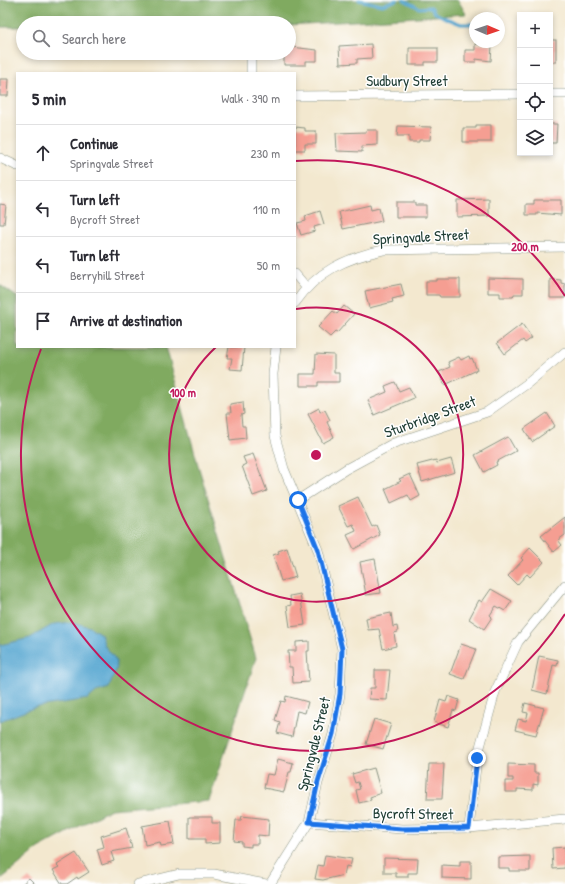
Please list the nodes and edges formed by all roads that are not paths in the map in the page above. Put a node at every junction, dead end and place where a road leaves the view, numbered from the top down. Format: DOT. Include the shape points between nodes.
graph roads {
  1 [pos="251,60"];
  2 [pos="251,72"];
  3 [pos="517,94"];
  4 [pos="553,94"];
  5 [pos="565,94"];
  6 [pos="296,96"];
  7 [pos="0,158"];
  8 [pos="16,166"];
  9 [pos="565,247"];
  10 [pos="296,275"];
  11 [pos="306,287"];
  12 [pos="296,302"];
  13 [pos="276,348"];
  14 [pos="565,352"];
  15 [pos="298,500"];
  16 [pos="565,586"];
  17 [pos="565,819"];
  18 [pos="309,822"];
  19 [pos="469,828"];
  20 [pos="138,884"];
  21 [pos="266,884"];
  22 [pos="270,884"];
  1 -- 2 [label="street"];
  3 -- 6 [label="street, Sudbury Street"];
  4 -- 5 [label="street"];
  7 -- 8 [label="street"];
  9 -- 11 [label="street, Springvale Street" via="383,250 359,255 340,264"];
  10 -- 11 [label="street"];
  11 -- 12 [label="street, Springvale Street"];
  13 -- 15 [label="street, Springvale Street" via="272,374 275,436 284,469"];
  14 -- 15 [label="street, Sturbridge Street" via="528,383 487,412 394,442"];
  15 -- 18 [label="street, Springvale Street" via="318,550 342,649 340,694 333,734"];
  16 -- 19 [label="street" via="518,642 495,692 477,758"];
  17 -- 19 [label="street, Bycroft Street"];
  18 -- 19 [label="street, Bycroft Street" via="402,829"];
  18 -- 22 [label="street, Springvale Street"];
  20 -- 21 [label="street" via="179,874 214,874"];
}
